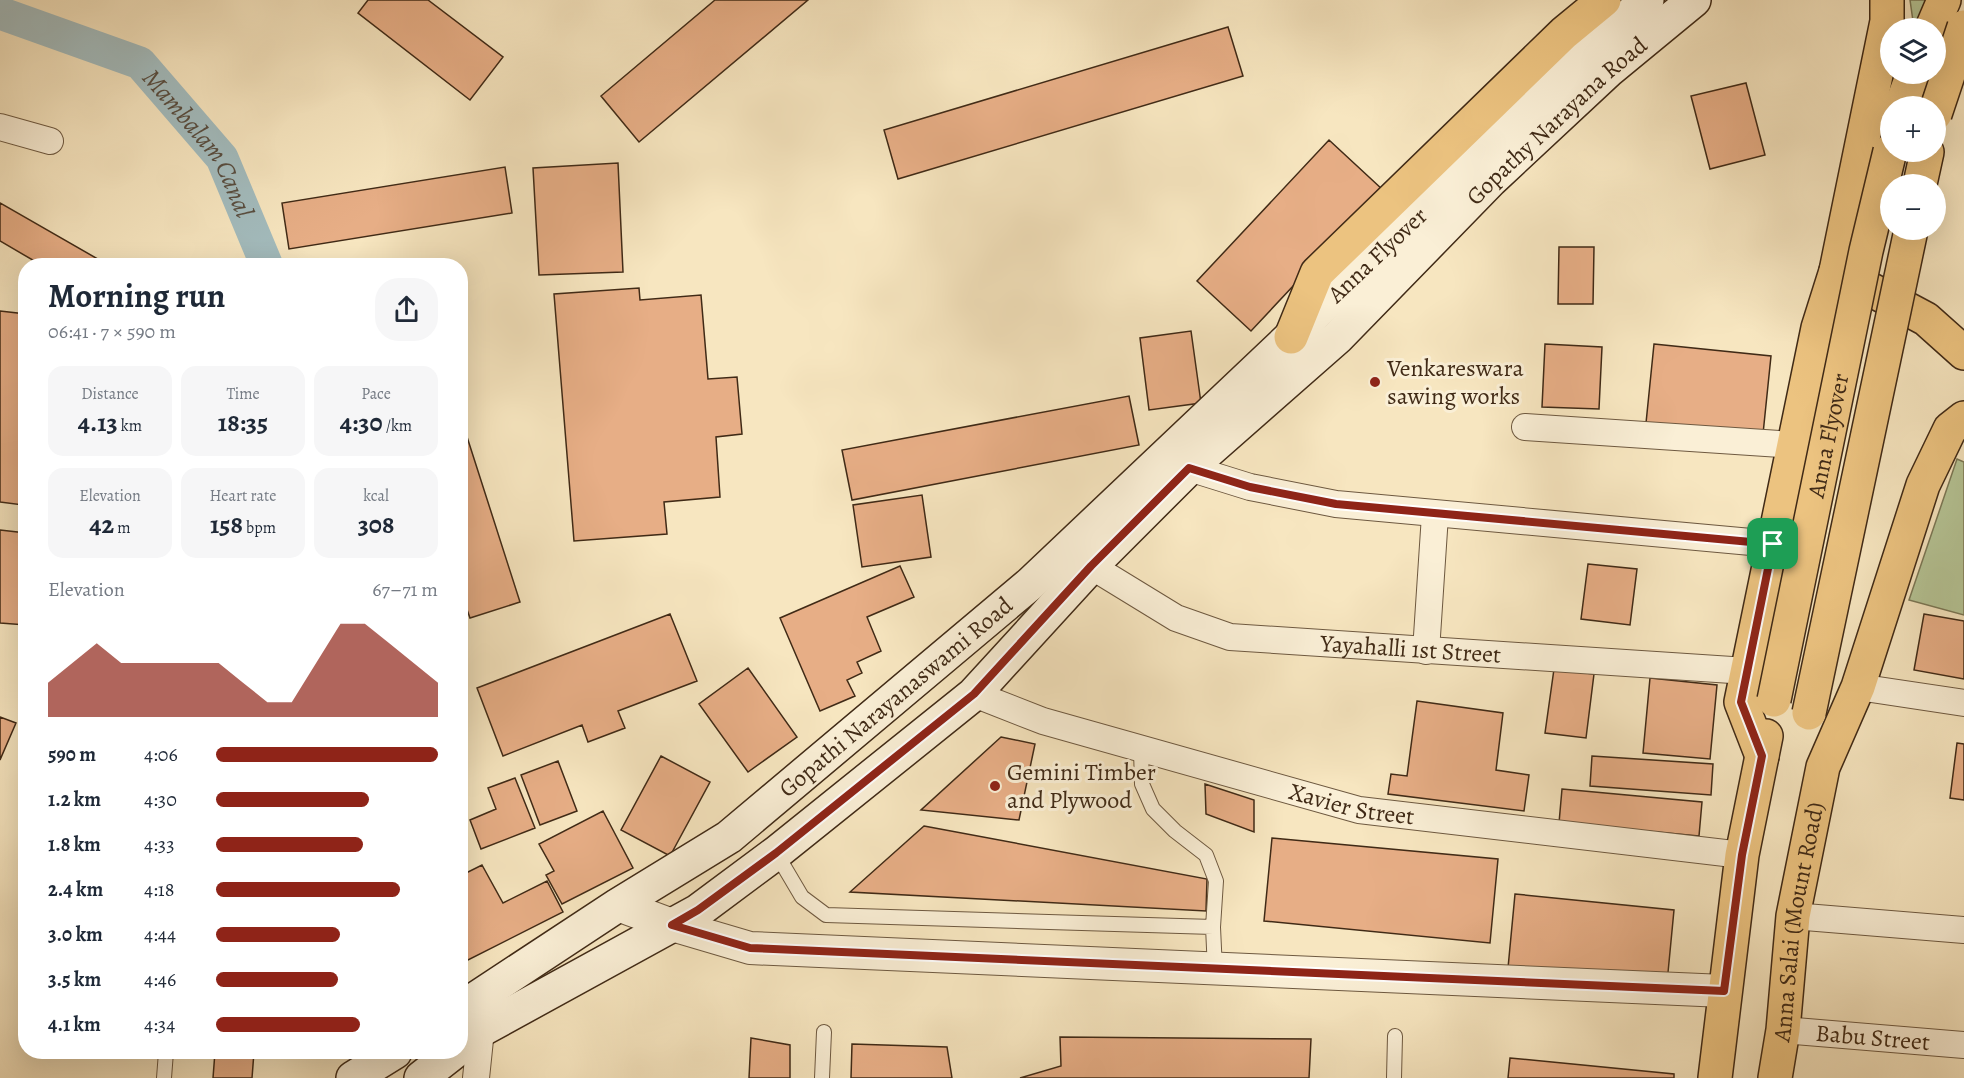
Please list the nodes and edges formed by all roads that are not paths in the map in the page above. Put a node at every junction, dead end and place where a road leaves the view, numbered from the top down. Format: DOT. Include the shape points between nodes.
graph roads {
  1 [pos="1604,0"];
  2 [pos="1647,0"];
  3 [pos="1694,0"];
  4 [pos="1887,0"];
  5 [pos="1944,0"];
  6 [pos="1936,18"];
  7 [pos="1964,27"];
  8 [pos="1941,96"];
  9 [pos="0,127"];
  10 [pos="50,141"];
  11 [pos="1887,162"];
  12 [pos="1909,240"];
  13 [pos="1836,271"];
  14 [pos="1291,337"];
  15 [pos="1964,353"];
  16 [pos="1964,418"];
  17 [pos="1525,427"];
  18 [pos="1794,444"];
  19 [pos="1189,468"];
  20 [pos="1436,515"];
  21 [pos="1773,544"];
  22 [pos="1091,566"];
  23 [pos="1426,651"];
  24 [pos="1747,671"];
  25 [pos="1858,687"];
  26 [pos="974,694"];
  27 [pos="1964,703"];
  28 [pos="1141,750"];
  29 [pos="1762,756"];
  30 [pos="1823,767"];
  31 [pos="776,853"];
  32 [pos="1742,855"];
  33 [pos="618,905"];
  34 [pos="1793,916"];
  35 [pos="672,925"];
  36 [pos="1213,927"];
  37 [pos="1964,930"];
  38 [pos="1215,970"];
  39 [pos="1724,991"];
  40 [pos="468,1027"];
  41 [pos="468,1027"];
  42 [pos="1783,1030"];
  43 [pos="824,1032"];
  44 [pos="468,1034"];
  45 [pos="1395,1036"];
  46 [pos="1964,1045"];
  47 [pos="165,1059"];
  48 [pos="384,1059"];
  49 [pos="164,1078"];
  50 [pos="353,1078"];
  51 [pos="476,1078"];
  52 [pos="822,1078"];
  53 [pos="1394,1078"];
  54 [pos="1715,1078"];
  55 [pos="1774,1078"];
  1 -- 14 [label="main road" via="1564,33 1317,273"];
  2 -- 14 [label="main road, Anna Flyover" via="1539,94"];
  3 -- 19 [label="main road, Gopathy Narayana Road" via="1609,70 1491,180 1338,337"];
  4 -- 13 [label="main road" via="1887,21"];
  5 -- 6 [label="main road"];
  7 -- 8 [label="main road, bridge"];
  9 -- 10 [label="street"];
  11 -- 29 [label="main road, Anna Flyover, bridge"];
  12 -- 30 [label="main road, Anna Flyover, bridge" via="1809,713"];
  13 -- 15 [label="main road" via="1926,319"];
  13 -- 18 [label="main road" via="1818,328"];
  14 -- 33 [label="main road, Gopathi Narayanaswami Road" via="1011,599 729,837"];
  16 -- 25 [label="main road" via="1950,429 1923,484"];
  17 -- 18 [label="street"];
  18 -- 21 [label="main road"];
  19 -- 20 [label="street" via="1250,487 1336,504"];
  19 -- 22 [label="main road, Gopathy Narayana Road"];
  20 -- 21 [label="street"];
  20 -- 23 [label="street"];
  21 -- 24 [label="main road"];
  22 -- 23 [label="street, Yayahalli 1st Street" via="1176,618 1230,637"];
  22 -- 26 [label="main road, Gopathy Narayana Road"];
  23 -- 24 [label="street, Yayahalli 1st Street"];
  24 -- 29 [label="main road" via="1741,702"];
  25 -- 27 [label="street"];
  25 -- 30 [label="main road"];
  26 -- 28 [label="street, Xavier Street" via="1043,722"];
  26 -- 31 [label="main road, Gopathy Narayana Road"];
  28 -- 32 [label="street, Xavier Street" via="1359,810"];
  28 -- 36 [label="lane" via="1142,784 1153,809 1206,855 1216,880"];
  29 -- 32 [label="main road, Anna Flyover"];
  30 -- 34 [label="main road, Anna Salai (Mount Road)"];
  31 -- 35 [label="main road, Gopathy Narayana Road"];
  31 -- 36 [label="lane" via="802,897 826,915"];
  32 -- 39 [label="main road, Anna Flyover"];
  33 -- 35 [label="street"];
  33 -- 40 [label="main road, Gopathi Narayanaswami Road"];
  34 -- 37 [label="street"];
  34 -- 42 [label="main road, Anna Salai (Mount Road)"];
  35 -- 38 [label="street" via="750,948"];
  35 -- 41 [label="main road, Gopathy Narayana Road"];
  36 -- 38 [label="lane"];
  38 -- 39 [label="street"];
  39 -- 54 [label="main road"];
  42 -- 46 [label="street, Babu Street"];
  42 -- 55 [label="main road, Anna Salai (Mount Road)"];
  43 -- 52 [label="lane"];
  44 -- 51 [label="street"];
  45 -- 53 [label="lane"];
  47 -- 49 [label="lane"];
  48 -- 50 [label="main road"];
}
